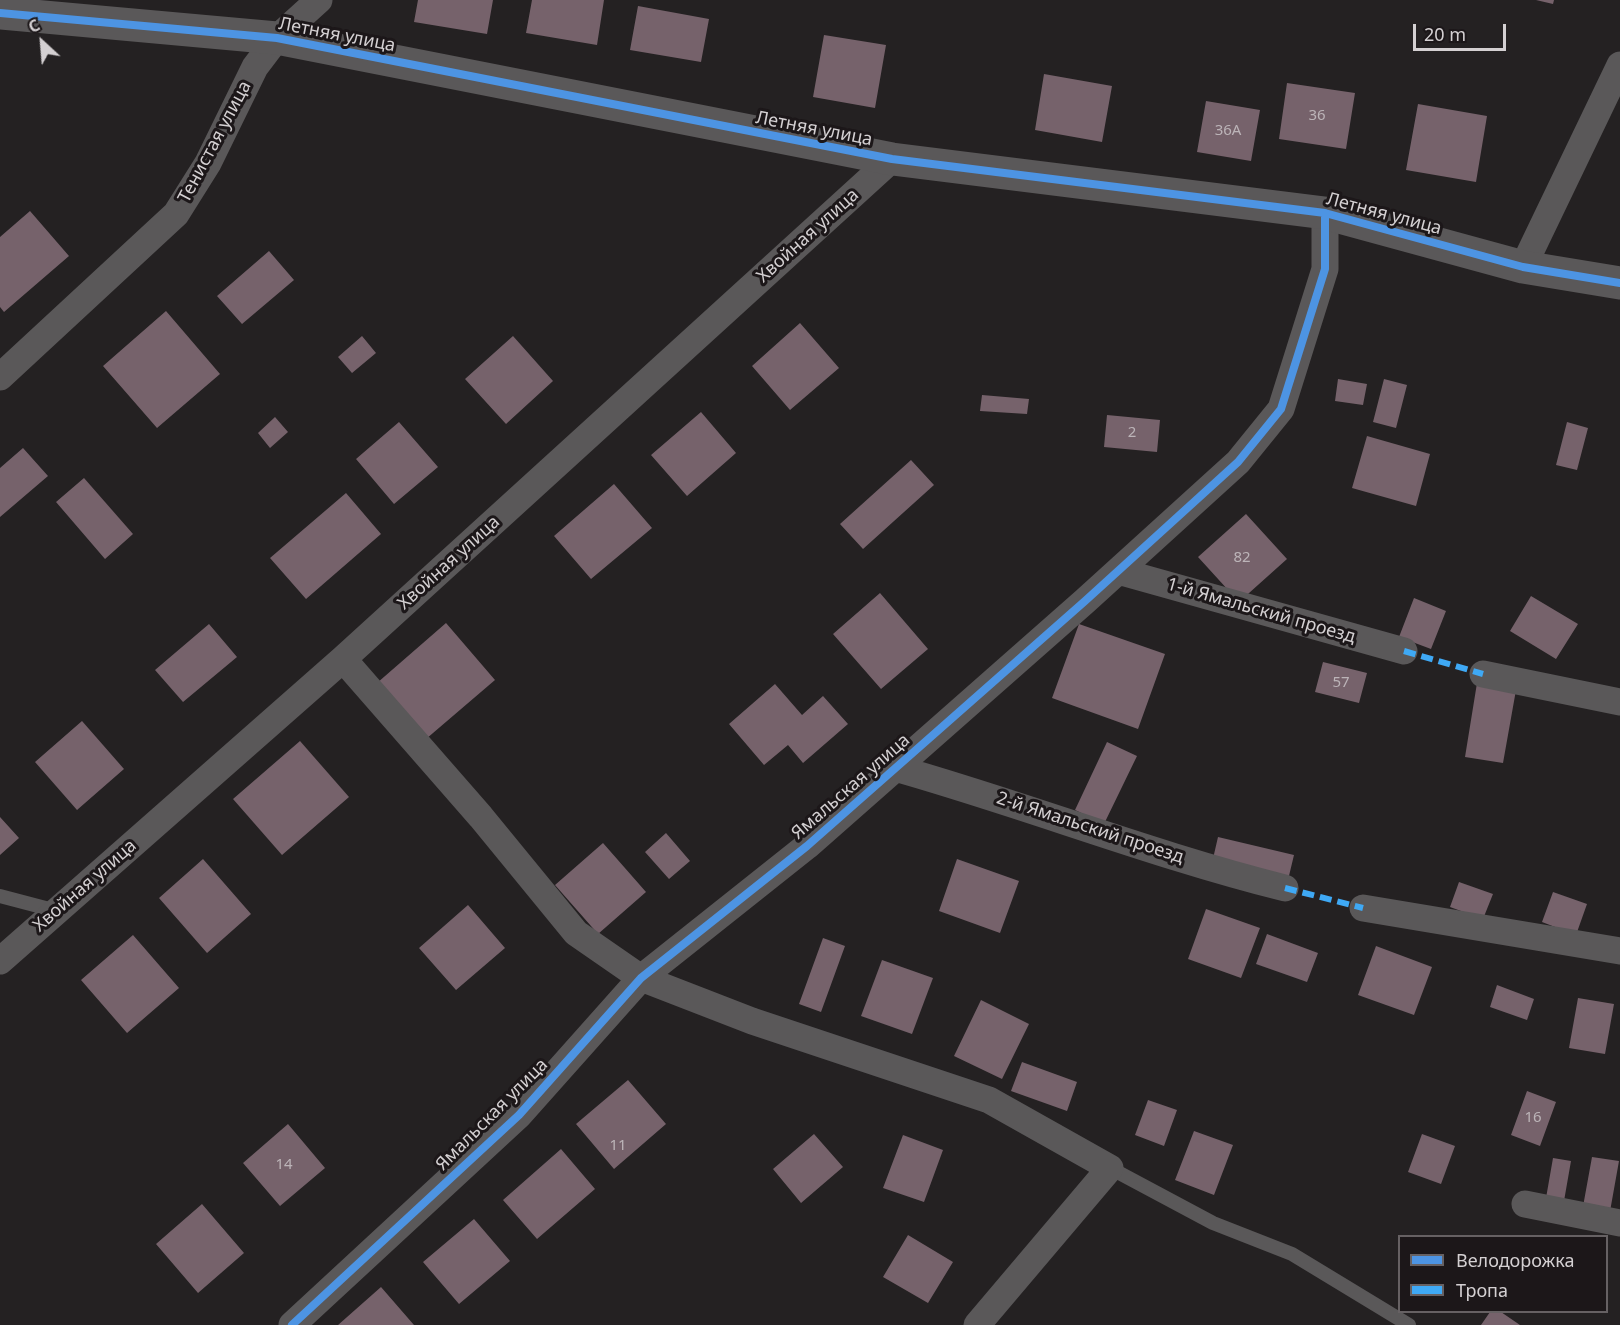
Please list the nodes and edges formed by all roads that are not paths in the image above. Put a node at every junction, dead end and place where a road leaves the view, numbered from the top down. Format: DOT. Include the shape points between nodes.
graph roads {
  1 [pos="319,0"];
  2 [pos="0,13"];
  3 [pos="277,38"];
  4 [pos="1620,65"];
  5 [pos="892,159"];
  6 [pos="1325,213"];
  7 [pos="1523,267"];
  8 [pos="1620,282"];
  9 [pos="0,377"];
  10 [pos="1118,571"];
  11 [pos="1404,651"];
  12 [pos="343,659"];
  13 [pos="1483,674"];
  14 [pos="1620,702"];
  15 [pos="895,768"];
  16 [pos="1285,888"];
  17 [pos="0,896"];
  18 [pos="1363,908"];
  19 [pos="57,911"];
  20 [pos="1620,951"];
  21 [pos="0,961"];
  22 [pos="641,978"];
  23 [pos="1110,1168"];
  24 [pos="1525,1204"];
  25 [pos="1620,1223"];
  26 [pos="291,1325"];
  27 [pos="977,1325"];
  28 [pos="1409,1325"];
  1 -- 3 [label="street, Тенистая улица"];
  2 -- 3 [label="street, Летняя улица"];
  3 -- 5 [label="street, Летняя улица"];
  3 -- 9 [label="street, Тенистая улица" via="255,67 208,163 176,214"];
  4 -- 7 [label="street"];
  5 -- 6 [label="street, Летняя улица"];
  5 -- 12 [label="street, Хвойная улица"];
  6 -- 7 [label="street, Летняя улица"];
  6 -- 10 [label="street, Ямальская улица" via="1325,269 1281,409 1238,462"];
  7 -- 8 [label="street, Летняя улица"];
  10 -- 11 [label="street, 1-й Ямальский проезд"];
  10 -- 15 [label="street, Ямальская улица"];
  12 -- 19 [label="street, Хвойная улица"];
  12 -- 22 [label="street" via="482,817 576,933"];
  13 -- 14 [label="street"];
  15 -- 16 [label="street, 2-й Ямальский проезд"];
  15 -- 22 [label="street, Ямальская улица" via="807,846"];
  17 -- 19 [label="lane"];
  18 -- 20 [label="street"];
  19 -- 21 [label="street, Хвойная улица"];
  22 -- 23 [label="street" via="752,1021 989,1100"];
  22 -- 26 [label="street, Ямальская улица" via="519,1115"];
  23 -- 27 [label="street"];
  23 -- 28 [label="lane" via="1213,1223 1293,1254"];
  24 -- 25 [label="street"];
}
